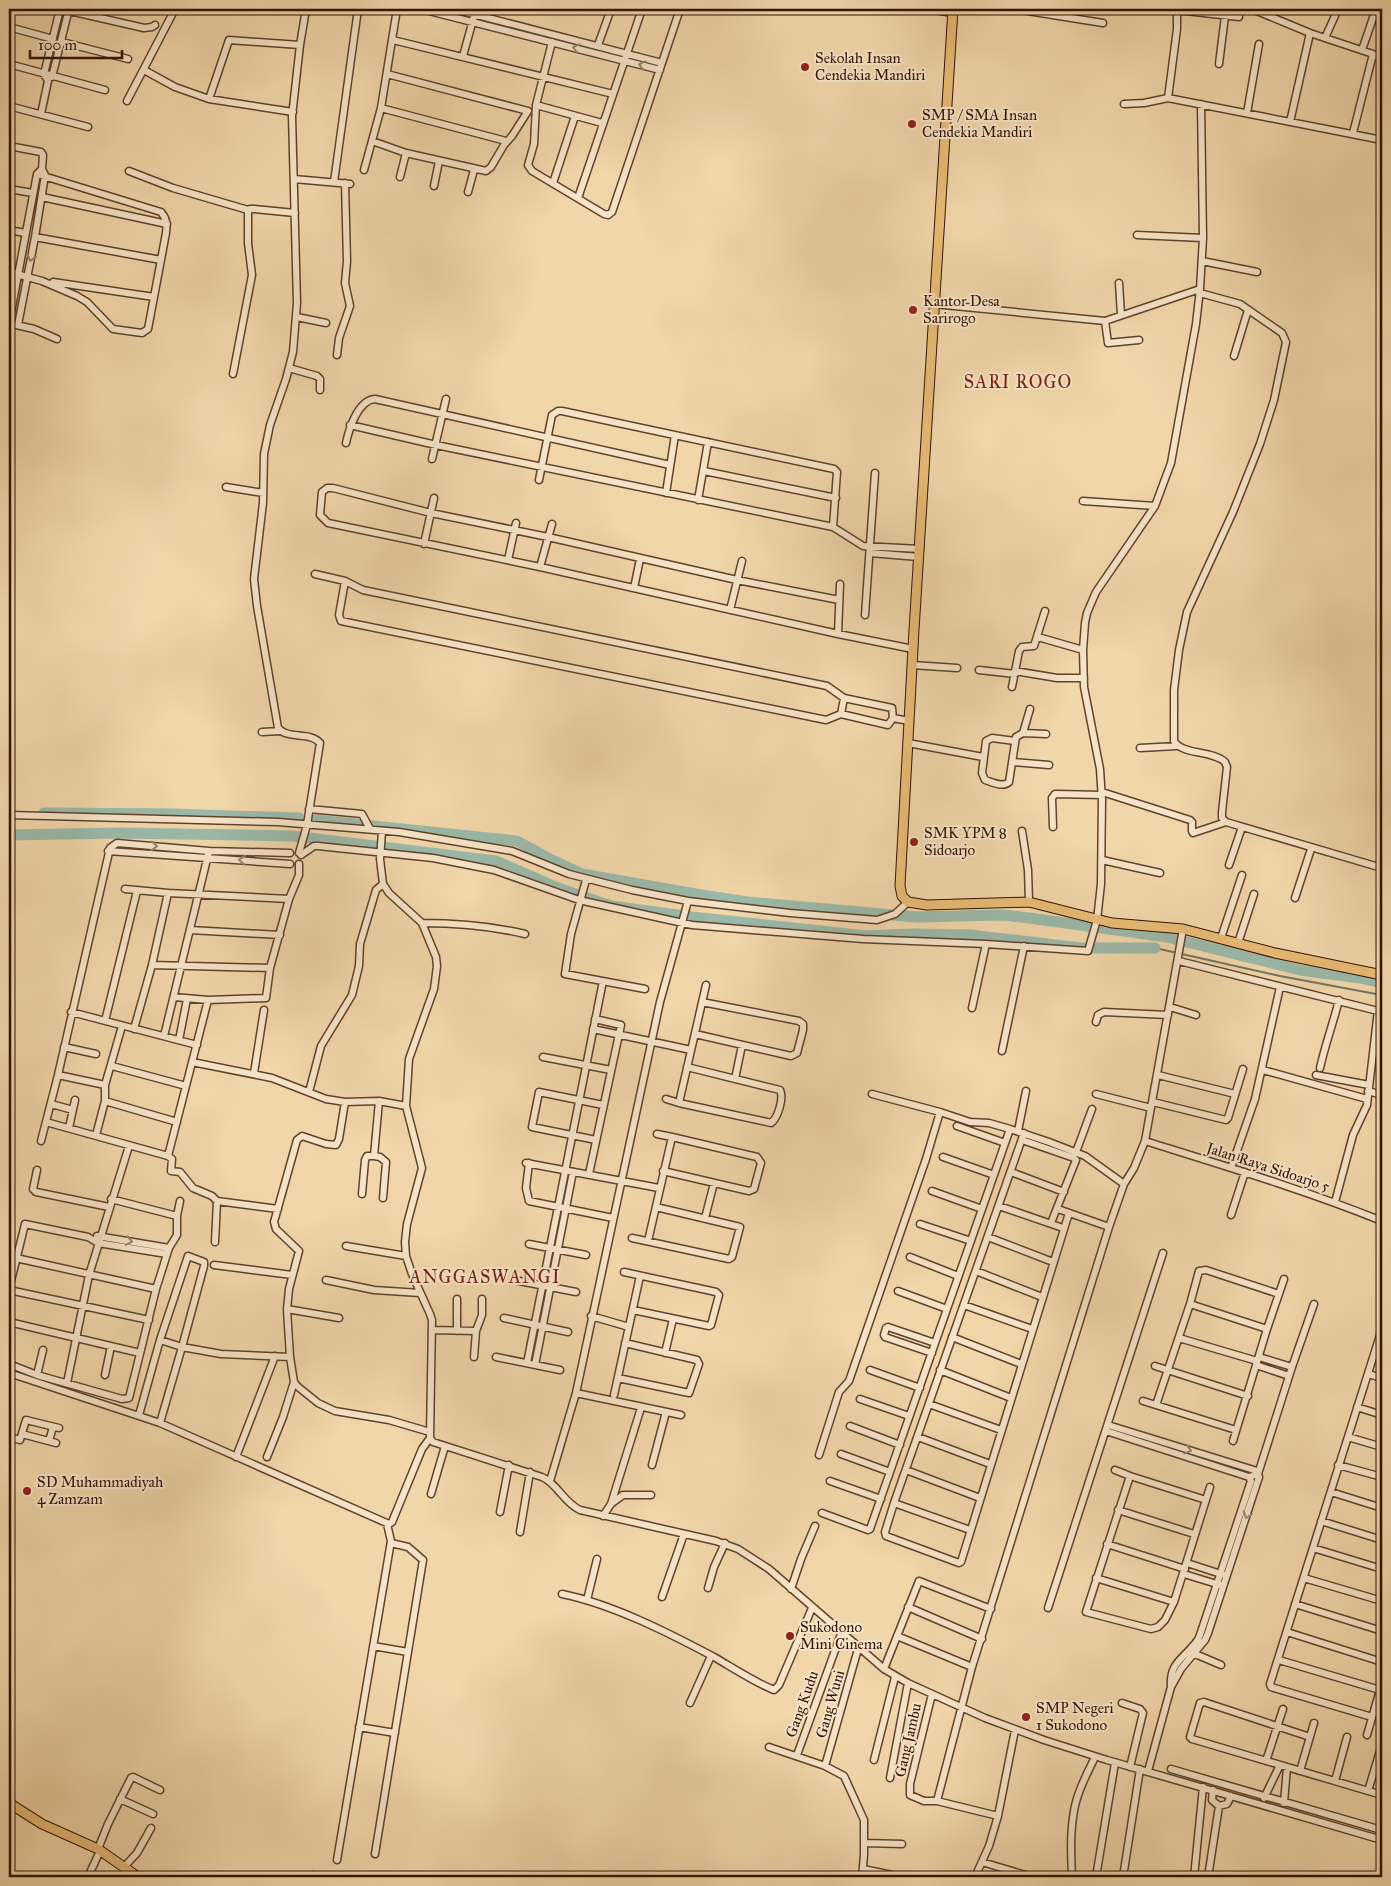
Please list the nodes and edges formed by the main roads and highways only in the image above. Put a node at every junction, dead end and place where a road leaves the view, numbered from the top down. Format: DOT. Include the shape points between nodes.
graph roads {
  1 [pos="953,11"];
  2 [pos="1382,975"];
  3 [pos="9,1803"];
  4 [pos="125,1868"];
  5 [pos="138,1877"];
  1 -- 2 [label="main road" via="912,665 902,896 908,902 927,905 1029,902 1096,922 1221,938"];
  3 -- 4 [label="main road" via="42,1824 99,1846"];
  4 -- 5 [label="main road"];
}
